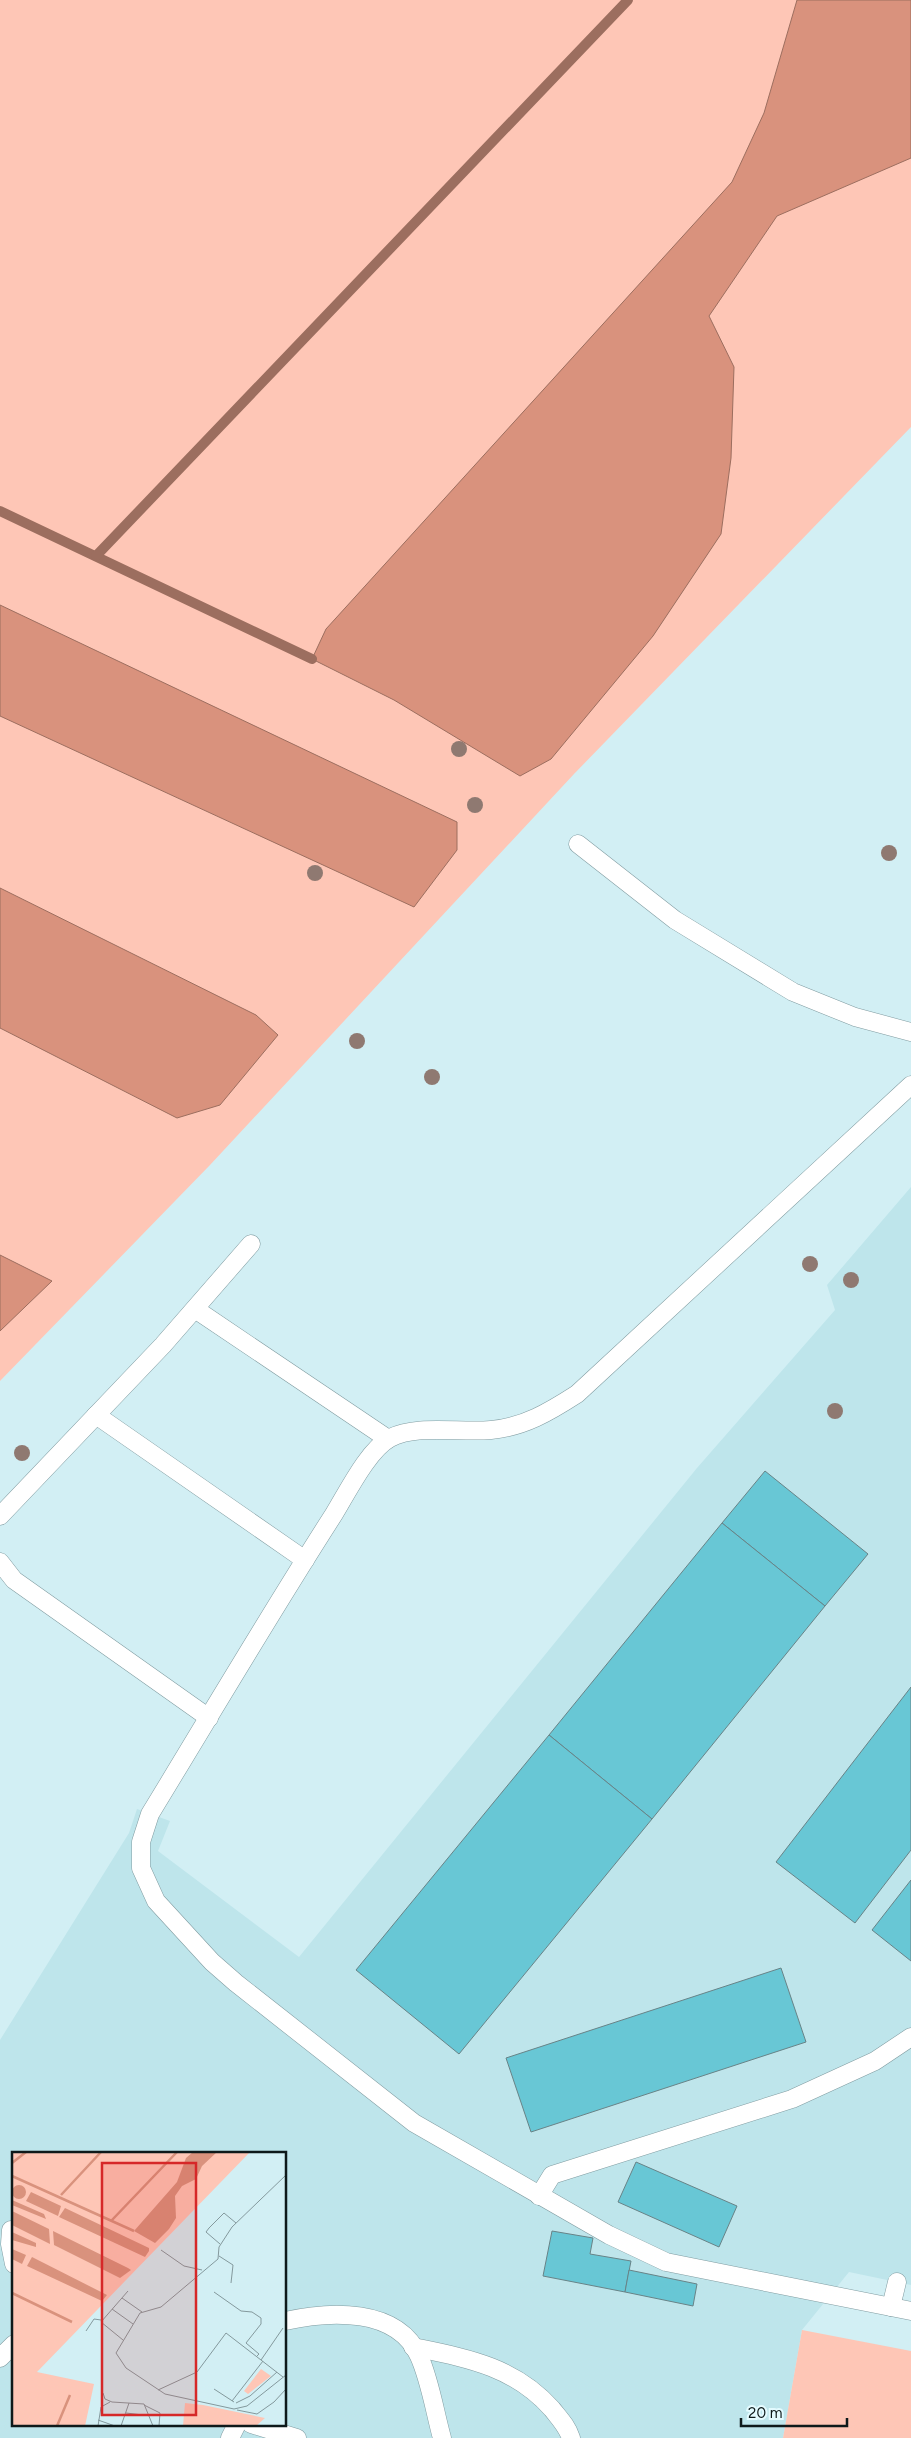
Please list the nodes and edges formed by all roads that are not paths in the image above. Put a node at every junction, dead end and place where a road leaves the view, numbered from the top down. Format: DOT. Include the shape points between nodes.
graph roads {
  1 [pos="578,844"];
  2 [pos="911,1032"];
  3 [pos="911,1085"];
  4 [pos="252,1244"];
  5 [pos="194,1309"];
  6 [pos="96,1415"];
  7 [pos="388,1439"];
  8 [pos="0,1516"];
  9 [pos="305,1560"];
  10 [pos="0,1562"];
  11 [pos="209,1718"];
  12 [pos="911,2037"];
  13 [pos="539,2196"];
  14 [pos="11,2230"];
  15 [pos="12,2254"];
  16 [pos="897,2282"];
  17 [pos="891,2307"];
  18 [pos="911,2311"];
  19 [pos="286,2321"];
  20 [pos="12,2346"];
  21 [pos="413,2347"];
  22 [pos="0,2358"];
  23 [pos="235,2426"];
  24 [pos="257,2426"];
  25 [pos="230,2438"];
  26 [pos="296,2438"];
  27 [pos="442,2438"];
  28 [pos="571,2438"];
  1 -- 2 [label="lane" via="675,920 793,992 854,1017"];
  3 -- 7 [label="lane" via="576,1394 525,1424 492,1430 422,1430"];
  4 -- 5 [label="lane"];
  5 -- 6 [label="lane"];
  5 -- 7 [label="lane"];
  6 -- 8 [label="lane"];
  6 -- 9 [label="lane"];
  7 -- 9 [label="lane" via="371,1456"];
  9 -- 11 [label="lane"];
  10 -- 11 [label="lane" via="14,1580"];
  11 -- 13 [label="lane" via="150,1814 141,1842 141,1868 156,1901 230,1978 414,2122"];
  12 -- 13 [label="lane" via="875,2061 792,2100 552,2175"];
  13 -- 17 [label="lane" via="666,2262"];
  14 -- 15 [label="lane"];
  16 -- 17 [label="lane"];
  17 -- 18 [label="lane"];
  19 -- 21 [label="lane" via="351,2315 386,2323 404,2334"];
  20 -- 22 [label="lane"];
  21 -- 27 [label="lane" via="419,2356"];
  21 -- 28 [label="lane" via="475,2360 512,2375 542,2398 567,2427"];
  23 -- 25 [label="lane"];
  24 -- 26 [label="lane"];
}
